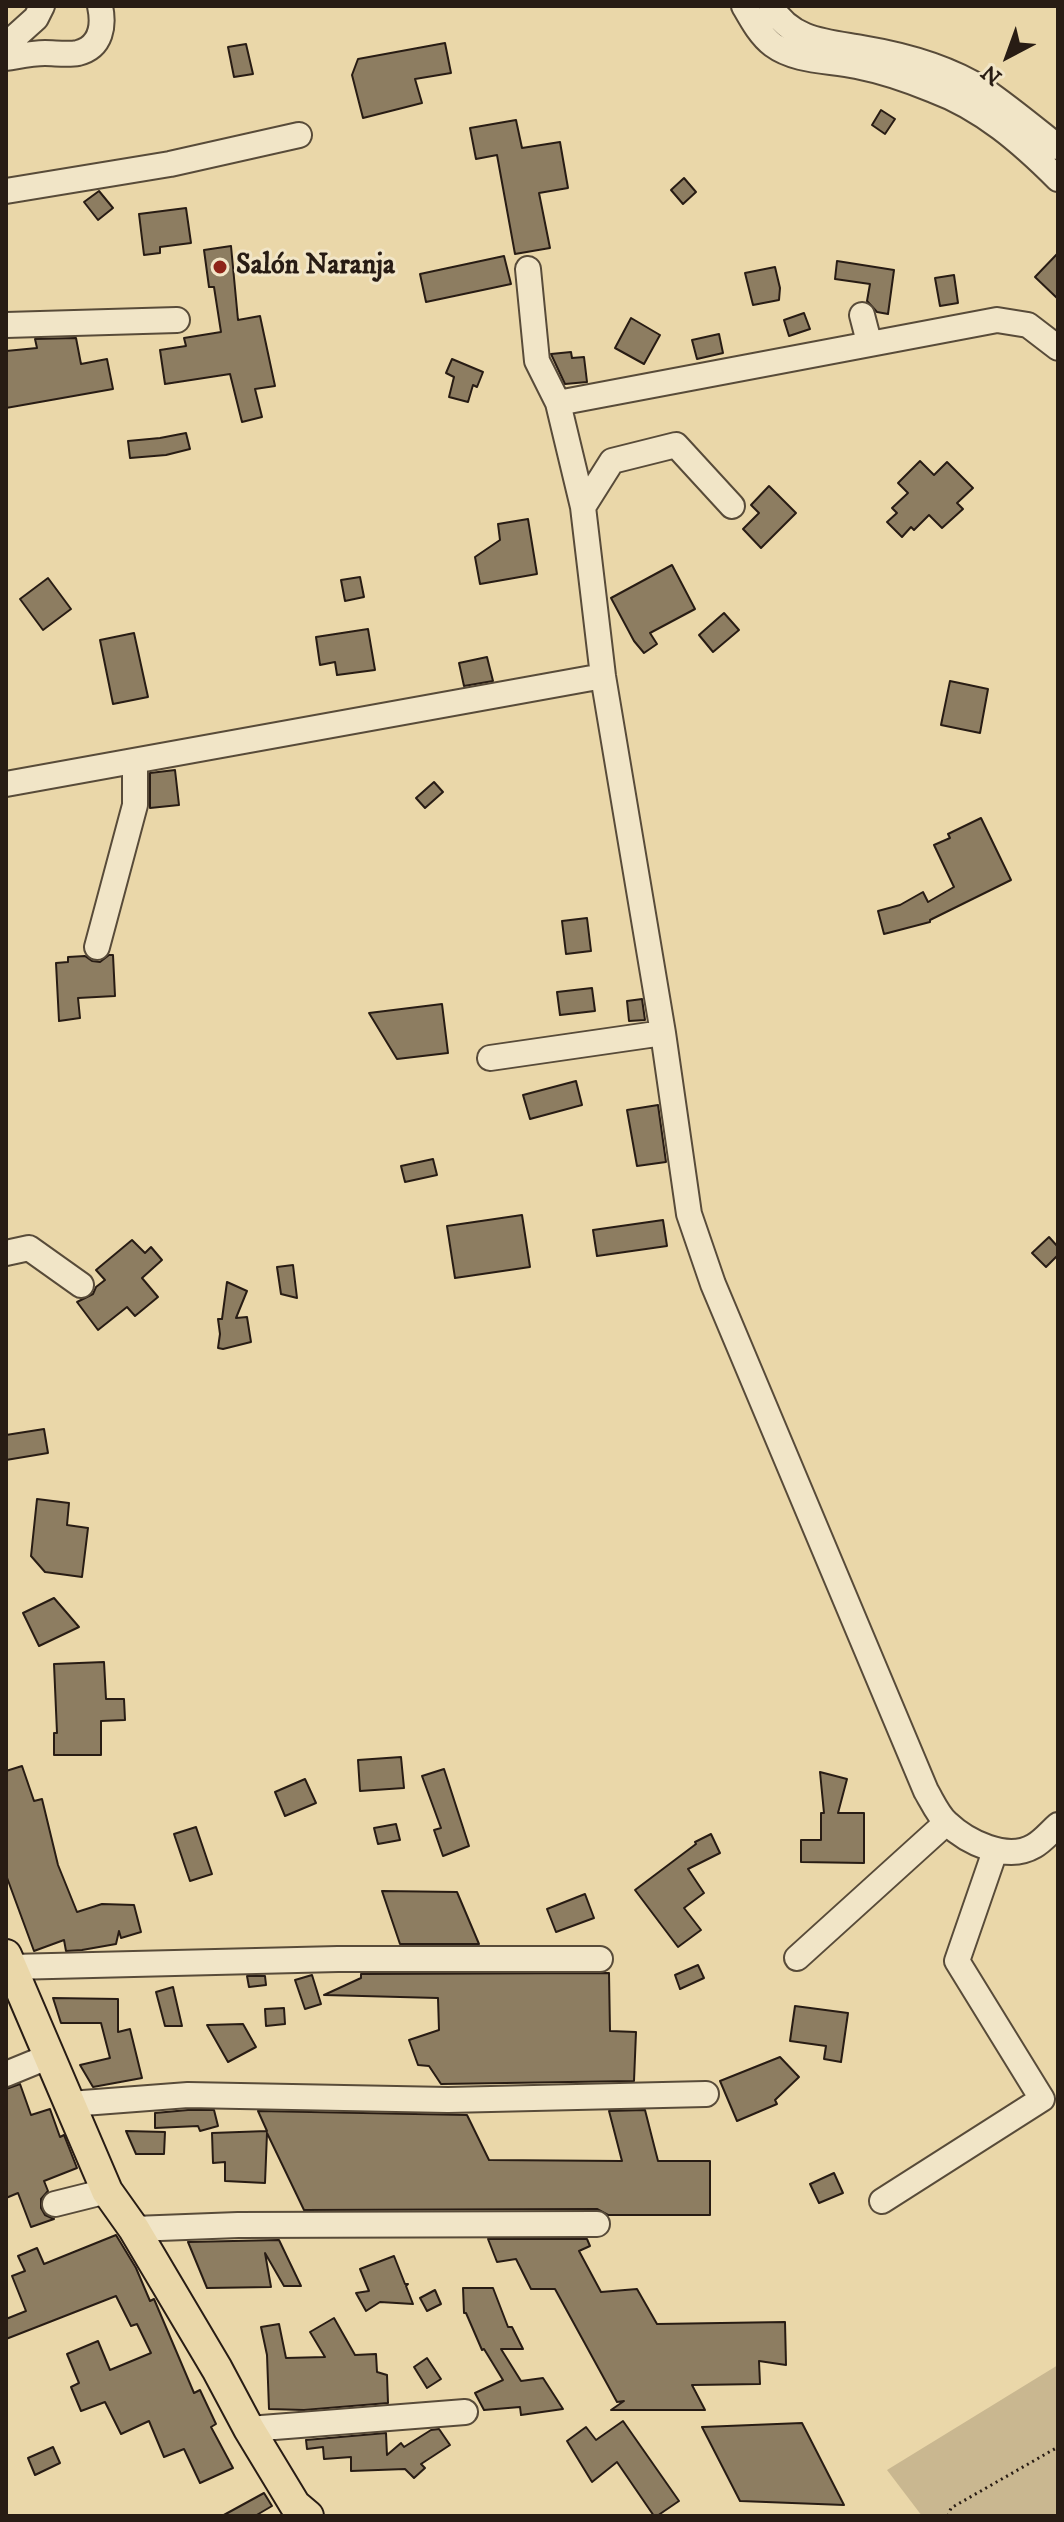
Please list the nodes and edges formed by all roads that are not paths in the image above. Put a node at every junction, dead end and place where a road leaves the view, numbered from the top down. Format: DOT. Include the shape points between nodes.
graph roads {
  1 [pos="100,6"];
  2 [pos="744,6"];
  3 [pos="771,6"];
  4 [pos="39,12"];
  5 [pos="781,37"];
  6 [pos="6,45"];
  7 [pos="56,53"];
  8 [pos="6,58"];
  9 [pos="299,135"];
  10 [pos="1058,147"];
  11 [pos="1058,179"];
  12 [pos="6,191"];
  13 [pos="528,269"];
  14 [pos="862,315"];
  15 [pos="177,320"];
  16 [pos="6,325"];
  17 [pos="869,342"];
  18 [pos="1058,348"];
  19 [pos="558,403"];
  20 [pos="732,506"];
  21 [pos="583,507"];
  22 [pos="603,676"];
  23 [pos="135,762"];
  24 [pos="6,784"];
  25 [pos="97,947"];
  26 [pos="663,1033"];
  27 [pos="490,1058"];
  28 [pos="6,1253"];
  29 [pos="81,1285"];
  30 [pos="946,1823"];
  31 [pos="1058,1825"];
  32 [pos="995,1851"];
  33 [pos="797,1958"];
  34 [pos="600,1959"];
  35 [pos="8,1961"];
  36 [pos="50,2056"];
  37 [pos="6,2074"];
  38 [pos="706,2094"];
  39 [pos="70,2104"];
  40 [pos="107,2191"];
  41 [pos="882,2201"];
  42 [pos="55,2204"];
  43 [pos="597,2224"];
  44 [pos="134,2229"];
  45 [pos="465,2412"];
  46 [pos="249,2429"];
  47 [pos="308,2516"];
  1 -- 7 [label="street" via="101,36 78,53"];
  2 -- 5 [label="street" via="757,29"];
  3 -- 5 [label="street"];
  4 -- 6 [label="street"];
  4 -- 7 [label="street" via="39,34"];
  5 -- 10 [label="street" via="800,35 942,68 983,90"];
  5 -- 11 [label="street" via="796,56 858,66 936,90 983,113"];
  7 -- 8 [label="street"];
  9 -- 12 [label="street" via="170,164"];
  13 -- 19 [label="street" via="537,361"];
  14 -- 17 [label="street"];
  15 -- 16 [label="street"];
  17 -- 18 [label="street" via="997,320 1028,325"];
  17 -- 19 [label="street"];
  19 -- 21 [label="street"];
  20 -- 21 [label="street" via="676,445 612,461"];
  21 -- 22 [label="street"];
  22 -- 23 [label="street"];
  22 -- 26 [label="street"];
  23 -- 24 [label="street"];
  23 -- 25 [label="street" via="135,805"];
  26 -- 27 [label="street"];
  26 -- 30 [label="street" via="689,1214 713,1284 926,1791"];
  28 -- 29 [label="street" via="29,1248"];
  30 -- 32 [label="street"];
  30 -- 33 [label="street"];
  31 -- 32 [label="street" via="1033,1847"];
  32 -- 41 [label="street" via="957,1961 1042,2099"];
  34 -- 35 [label="street"];
  35 -- 36 [label="main road"];
  36 -- 37 [label="street"];
  36 -- 39 [label="main road"];
  38 -- 39 [label="street" via="448,2100 188,2095"];
  39 -- 40 [label="main road"];
  40 -- 42 [label="street"];
  40 -- 44 [label="main road"];
  43 -- 44 [label="street"];
  44 -- 46 [label="main road"];
  45 -- 46 [label="street"];
  46 -- 47 [label="main road" via="295,2505"];
}
